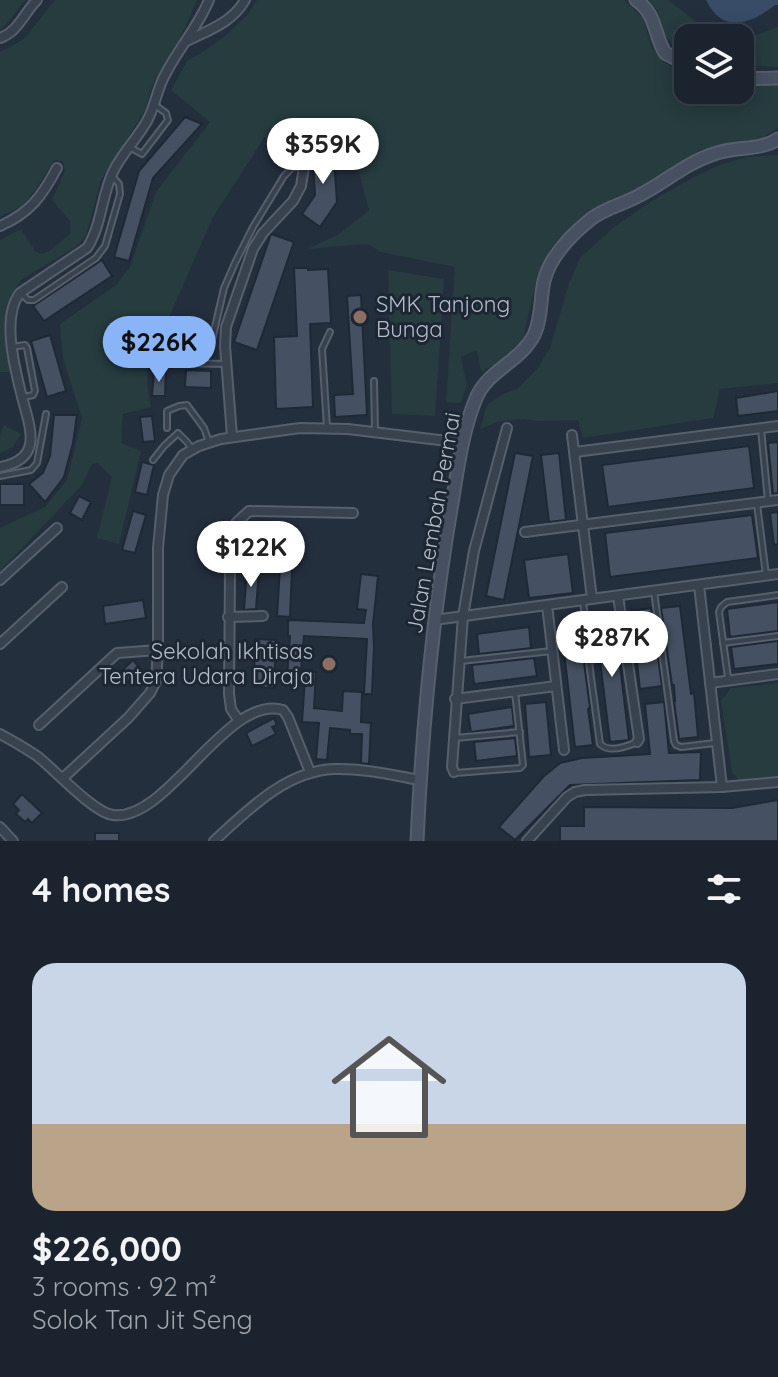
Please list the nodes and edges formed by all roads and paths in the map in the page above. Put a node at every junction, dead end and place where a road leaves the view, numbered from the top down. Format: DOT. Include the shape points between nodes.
graph roads {
  1 [pos="37,0"];
  2 [pos="209,0"];
  3 [pos="245,0"];
  4 [pos="636,0"];
  5 [pos="0,38"];
  6 [pos="186,41"];
  7 [pos="674,58"];
  8 [pos="778,78"];
  9 [pos="754,79"];
  10 [pos="154,104"];
  11 [pos="778,139"];
  12 [pos="302,140"];
  13 [pos="129,147"];
  14 [pos="304,167"];
  15 [pos="57,168"];
  16 [pos="111,176"];
  17 [pos="0,226"];
  18 [pos="87,248"];
  19 [pos="96,258"];
  20 [pos="20,293"];
  21 [pos="330,332"];
  22 [pos="12,347"];
  23 [pos="163,357"];
  24 [pos="227,364"];
  25 [pos="154,365"];
  26 [pos="374,381"];
  27 [pos="22,398"];
  28 [pos="46,414"];
  29 [pos="707,423"];
  30 [pos="778,426"];
  31 [pos="167,428"];
  32 [pos="327,428"];
  33 [pos="507,428"];
  34 [pos="761,429"];
  35 [pos="375,432"];
  36 [pos="572,435"];
  37 [pos="709,435"];
  38 [pos="232,436"];
  39 [pos="209,442"];
  40 [pos="464,443"];
  41 [pos="192,449"];
  42 [pos="575,452"];
  43 [pos="153,460"];
  44 [pos="0,467"];
  45 [pos="0,476"];
  46 [pos="773,500"];
  47 [pos="757,502"];
  48 [pos="353,513"];
  49 [pos="583,524"];
  50 [pos="57,528"];
  51 [pos="525,532"];
  52 [pos="778,574"];
  53 [pos="766,576"];
  54 [pos="0,580"];
  55 [pos="699,585"];
  56 [pos="62,587"];
  57 [pos="654,591"];
  58 [pos="778,595"];
  59 [pos="618,596"];
  60 [pos="588,600"];
  61 [pos="547,605"];
  62 [pos="263,616"];
  63 [pos="463,616"];
  64 [pos="228,617"];
  65 [pos="434,620"];
  66 [pos="778,636"];
  67 [pos="723,643"];
  68 [pos="0,644"];
  69 [pos="158,650"];
  70 [pos="552,651"];
  71 [pos="458,661"];
  72 [pos="778,674"];
  73 [pos="728,681"];
  74 [pos="710,683"];
  75 [pos="556,686"];
  76 [pos="515,691"];
  77 [pos="455,699"];
  78 [pos="239,721"];
  79 [pos="39,725"];
  80 [pos="520,732"];
  81 [pos="0,734"];
  82 [pos="454,738"];
  83 [pos="637,742"];
  84 [pos="717,743"];
  85 [pos="564,750"];
  86 [pos="310,772"];
  87 [pos="454,772"];
  88 [pos="63,778"];
  89 [pos="420,780"];
  90 [pos="778,782"];
  91 [pos="722,787"];
  92 [pos="0,827"];
  93 [pos="13,841"];
  94 [pos="214,841"];
  95 [pos="417,841"];
  96 [pos="527,841"];
  1 -- 5 [label="street" via="16,29"];
  2 -- 6 [label="street"];
  3 -- 6 [label="street" via="226,21"];
  4 -- 7 [label="main road" via="646,6 665,53"];
  6 -- 10 [label="street"];
  8 -- 9 [label="main road"];
  10 -- 13 [label="street"];
  10 -- 13 [label="lane" via="168,120 142,154"];
  11 -- 40 [label="main road, Jalan Lembah Permai" via="692,163 593,217 572,237 549,265 535,333 485,383"];
  12 -- 14 [label="street"];
  13 -- 16 [label="street"];
  14 -- 23 [label="lane" via="293,167 284,176 253,227 224,288 209,353"];
  14 -- 24 [label="street" via="293,201 263,233 245,268 226,327"];
  15 -- 17 [label="street" via="42,195"];
  16 -- 18 [label="street"];
  16 -- 19 [label="lane" via="120,194 105,246"];
  18 -- 19 [label="lane"];
  18 -- 20 [label="street"];
  19 -- 20 [label="lane" via="34,300"];
  20 -- 22 [label="street" via="11,316"];
  21 -- 32 [label="lane" via="322,349"];
  22 -- 27 [label="street"];
  22 -- 27 [label="lane" via="27,348 35,391"];
  24 -- 25 [label="lane"];
  24 -- 38 [label="street"];
  26 -- 35 [label="lane"];
  27 -- 44 [label="street" via="32,433 30,446 25,456"];
  28 -- 45 [label="lane" via="37,463 31,470"];
  29 -- 37 [label="lane"];
  30 -- 34 [label="street"];
  31 -- 39 [label="lane" via="167,411 187,405"];
  32 -- 35 [label="street"];
  32 -- 38 [label="street"];
  33 -- 63 [label="street" via="474,551"];
  34 -- 37 [label="street"];
  34 -- 46 [label="lane"];
  35 -- 40 [label="street"];
  36 -- 42 [label="street"];
  37 -- 42 [label="street"];
  38 -- 39 [label="street"];
  39 -- 41 [label="street"];
  40 -- 65 [label="main road, Jalan Lembah Permai"];
  41 -- 43 [label="lane" via="178,433"];
  41 -- 69 [label="street" via="174,466 163,495"];
  42 -- 49 [label="street"];
  46 -- 47 [label="street"];
  47 -- 49 [label="street"];
  47 -- 53 [label="lane"];
  48 -- 64 [label="street" via="262,510 242,516 233,533"];
  49 -- 51 [label="street"];
  49 -- 60 [label="street"];
  50 -- 54 [label="street"];
  52 -- 53 [label="street"];
  53 -- 55 [label="street"];
  55 -- 57 [label="street"];
  55 -- 74 [label="street"];
  56 -- 68 [label="street"];
  57 -- 59 [label="street"];
  57 -- 84 [label="lane" via="674,741 681,747"];
  58 -- 67 [label="lane" via="723,604"];
  59 -- 60 [label="street"];
  59 -- 83 [label="street"];
  60 -- 61 [label="street"];
  60 -- 83 [label="lane" via="600,744 616,748"];
  61 -- 63 [label="street"];
  61 -- 70 [label="street"];
  62 -- 64 [label="street"];
  63 -- 65 [label="street"];
  63 -- 71 [label="street"];
  64 -- 78 [label="street" via="229,702"];
  65 -- 89 [label="main road, Jalan Lembah Permai"];
  66 -- 67 [label="lane"];
  67 -- 73 [label="lane"];
  69 -- 79 [label="street" via="117,653"];
  69 -- 88 [label="street" via="150,693"];
  70 -- 71 [label="lane"];
  70 -- 75 [label="street"];
  71 -- 77 [label="street"];
  72 -- 73 [label="street"];
  73 -- 74 [label="street"];
  74 -- 84 [label="street"];
  75 -- 76 [label="street"];
  75 -- 85 [label="street"];
  76 -- 77 [label="street"];
  76 -- 80 [label="lane"];
  77 -- 82 [label="street"];
  78 -- 86 [label="street" via="267,708 283,710"];
  78 -- 88 [label="street" via="137,811 112,815 98,810"];
  80 -- 82 [label="lane"];
  80 -- 87 [label="lane" via="520,768"];
  81 -- 88 [label="street"];
  82 -- 87 [label="street"];
  84 -- 91 [label="street"];
  86 -- 89 [label="street" via="354,770"];
  86 -- 94 [label="street" via="254,805"];
  89 -- 95 [label="main road, Jalan Lembah Permai"];
  90 -- 91 [label="street"];
  91 -- 96 [label="street" via="575,792"];
  92 -- 93 [label="street"];
}
